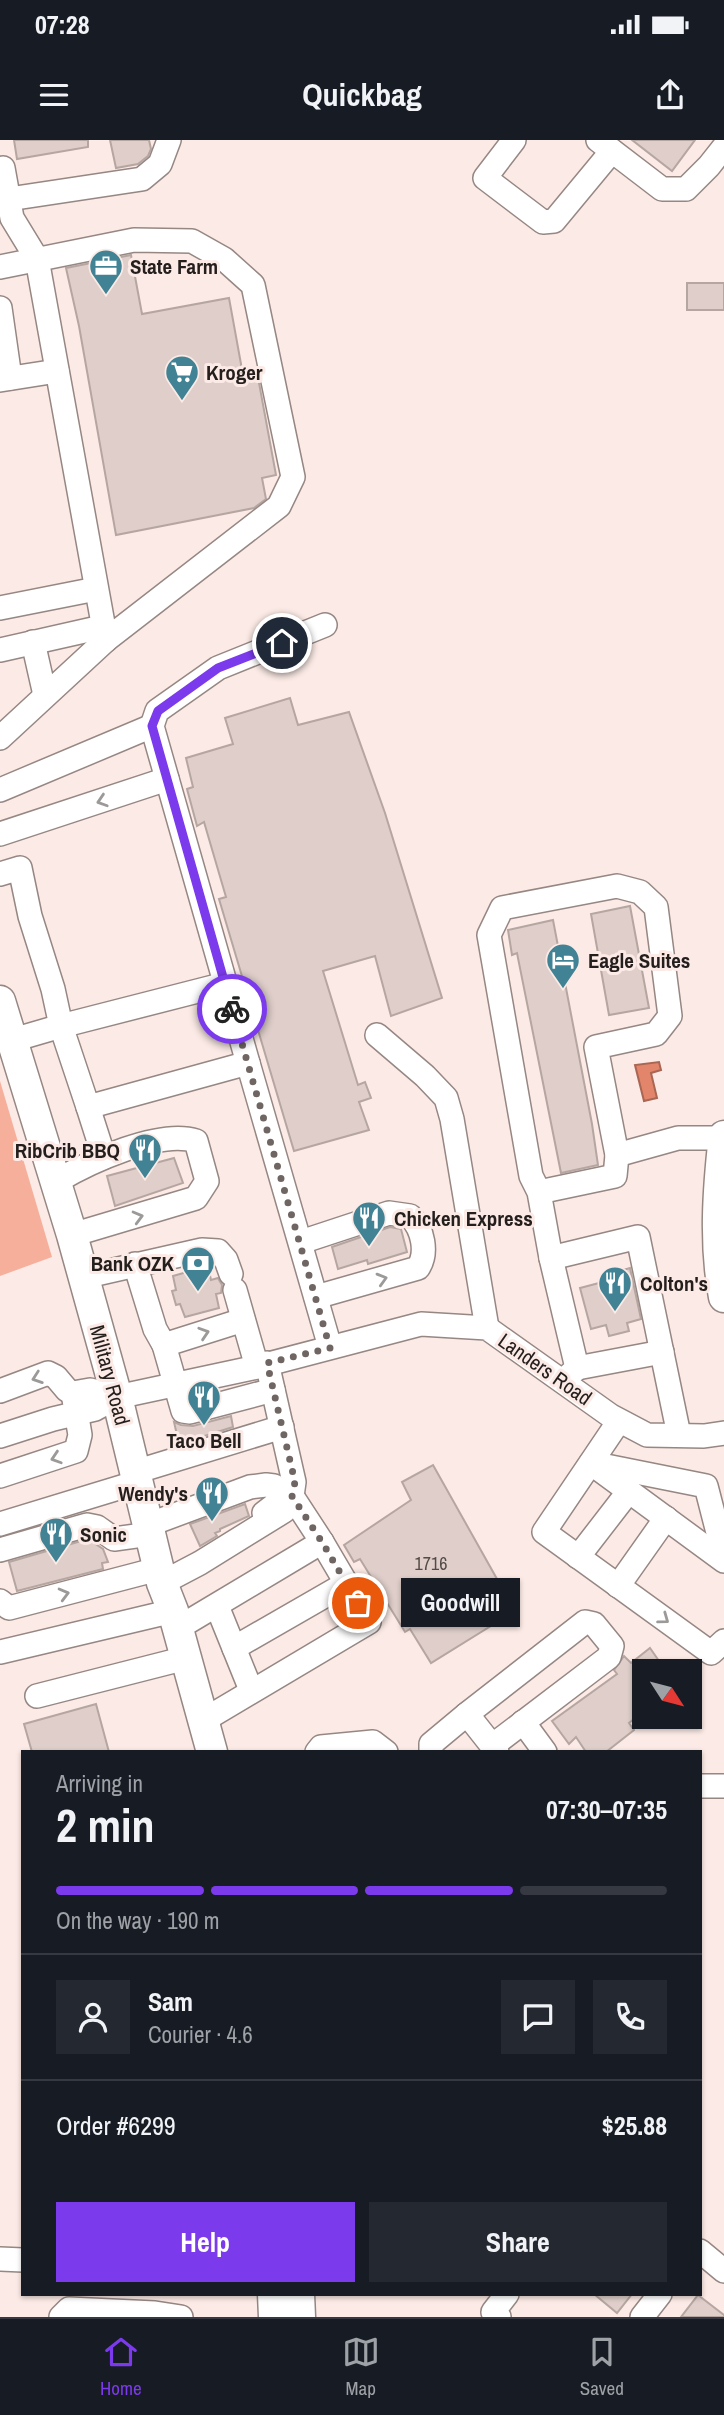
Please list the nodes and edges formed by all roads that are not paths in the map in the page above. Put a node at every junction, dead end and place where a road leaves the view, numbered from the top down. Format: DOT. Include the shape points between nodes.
graph roads {
  1 [pos="169,140"];
  2 [pos="514,140"];
  3 [pos="596,143"];
  4 [pos="724,147"];
  5 [pos="1,162"];
  6 [pos="9,199"];
  7 [pos="37,259"];
  8 [pos="0,267"];
  9 [pos="0,308"];
  10 [pos="57,371"];
  11 [pos="5,379"];
  12 [pos="96,589"];
  13 [pos="0,607"];
  14 [pos="325,625"];
  15 [pos="104,634"];
  16 [pos="34,646"];
  17 [pos="0,650"];
  18 [pos="0,657"];
  19 [pos="45,695"];
  20 [pos="152,726"];
  21 [pos="0,738"];
  22 [pos="167,779"];
  23 [pos="0,790"];
  24 [pos="4,833"];
  25 [pos="10,871"];
  26 [pos="225,984"];
  27 [pos="0,1001"];
  28 [pos="61,1026"];
  29 [pos="377,1035"];
  30 [pos="13,1040"];
  31 [pos="248,1063"];
  32 [pos="88,1107"];
  33 [pos="724,1137"];
  34 [pos="617,1155"];
  35 [pos="104,1157"];
  36 [pos="57,1181"];
  37 [pos="539,1192"];
  38 [pos="72,1235"];
  39 [pos="301,1241"];
  40 [pos="551,1258"];
  41 [pos="135,1264"];
  42 [pos="83,1277"];
  43 [pos="316,1297"];
  44 [pos="724,1297"];
  45 [pos="243,1320"];
  46 [pos="487,1328"];
  47 [pos="164,1345"];
  48 [pos="330,1348"];
  49 [pos="662,1352"];
  50 [pos="262,1365"];
  51 [pos="570,1374"];
  52 [pos="176,1383"];
  53 [pos="273,1390"];
  54 [pos="0,1391"];
  55 [pos="117,1398"];
  56 [pos="74,1403"];
  57 [pos="620,1421"];
  58 [pos="282,1427"];
  59 [pos="724,1433"];
  60 [pos="678,1435"];
  61 [pos="0,1436"];
  62 [pos="290,1461"];
  63 [pos="591,1463"];
  64 [pos="0,1476"];
  65 [pos="136,1477"];
  66 [pos="629,1491"];
  67 [pos="292,1496"];
  68 [pos="666,1518"];
  69 [pos="0,1524"];
  70 [pos="148,1525"];
  71 [pos="241,1538"];
  72 [pos="322,1542"];
  73 [pos="0,1550"];
  74 [pos="579,1557"];
  75 [pos="724,1558"];
  76 [pos="160,1576"];
  77 [pos="346,1583"];
  78 [pos="618,1586"];
  79 [pos="0,1601"];
  80 [pos="217,1606"];
  81 [pos="176,1620"];
  82 [pos="717,1647"];
  83 [pos="234,1648"];
  84 [pos="0,1652"];
  85 [pos="186,1658"];
  86 [pos="251,1690"];
  87 [pos="37,1696"];
  88 [pos="467,1714"];
  89 [pos="204,1720"];
  90 [pos="523,1722"];
  91 [pos="495,1749"];
  92 [pos="212,1750"];
  93 [pos="319,1750"];
  94 [pos="383,1750"];
  95 [pos="431,1750"];
  96 [pos="544,1750"];
  97 [pos="702,1786"];
  98 [pos="724,1786"];
  99 [pos="702,2253"];
  100 [pos="0,2259"];
  101 [pos="21,2260"];
  102 [pos="724,2271"];
  103 [pos="273,2296"];
  104 [pos="299,2296"];
  105 [pos="505,2296"];
  106 [pos="658,2296"];
  107 [pos="61,2317"];
  108 [pos="181,2317"];
  109 [pos="274,2317"];
  110 [pos="300,2317"];
  111 [pos="499,2317"];
  112 [pos="642,2317"];
  1 -- 6 [label="street" via="160,164 142,179"];
  2 -- 3 [label="street" via="485,178 543,222 554,220"];
  3 -- 4 [label="street" via="662,189 686,189"];
  5 -- 6 [label="street"];
  6 -- 7 [label="street" via="12,218"];
  7 -- 8 [label="street"];
  7 -- 10 [label="street"];
  7 -- 15 [label="street" via="134,240 192,241 225,259 253,285 293,477 279,506"];
  9 -- 11 [label="street"];
  10 -- 11 [label="street"];
  10 -- 12 [label="street"];
  12 -- 13 [label="street"];
  12 -- 15 [label="street"];
  14 -- 20 [label="street" via="218,668 158,711"];
  15 -- 16 [label="street"];
  15 -- 19 [label="street"];
  16 -- 17 [label="street"];
  16 -- 18 [label="street"];
  16 -- 19 [label="street"];
  19 -- 21 [label="street"];
  20 -- 22 [label="street"];
  20 -- 23 [label="street"];
  22 -- 24 [label="street, one-way"];
  22 -- 26 [label="street"];
  24 -- 25 [label="street"];
  25 -- 28 [label="street" via="30,916"];
  26 -- 28 [label="street"];
  26 -- 31 [label="street"];
  27 -- 30 [label="main road, Military Road"];
  28 -- 30 [label="street"];
  28 -- 32 [label="street"];
  29 -- 46 [label="street" via="446,1098"];
  30 -- 36 [label="main road, Military Road"];
  31 -- 32 [label="street"];
  31 -- 39 [label="street"];
  32 -- 35 [label="street"];
  33 -- 34 [label="street" via="678,1138"];
  33 -- 44 [label="main road" via="717,1213"];
  34 -- 37 [label="street" via="615,1176"];
  34 -- 37 [label="street" via="596,1047 656,1034 670,1017 656,907 640,892 617,886 502,908 489,935 531,1177"];
  35 -- 36 [label="street"];
  38 -- 35 [label="street, one-way" via="187,1203 207,1181 197,1141 175,1138"];
  36 -- 38 [label="main road, Military Road"];
  37 -- 40 [label="street"];
  38 -- 42 [label="main road, Military Road"];
  39 -- 43 [label="street"];
  43 -- 39 [label="street, one-way" via="418,1268 424,1261 419,1230 410,1216 389,1213"];
  40 -- 49 [label="street" via="638,1237"];
  40 -- 51 [label="street"];
  41 -- 42 [label="street"];
  41 -- 45 [label="street" via="218,1251 226,1260"];
  41 -- 47 [label="street"];
  42 -- 55 [label="main road, Military Road"];
  43 -- 48 [label="street"];
  47 -- 45 [label="street, one-way"];
  45 -- 50 [label="street"];
  46 -- 48 [label="street, Landers Road" via="421,1324"];
  46 -- 51 [label="street, Landers Road"];
  47 -- 52 [label="street"];
  48 -- 50 [label="street, Landers Road"];
  49 -- 51 [label="street"];
  49 -- 60 [label="street"];
  50 -- 52 [label="street, Landers Road"];
  50 -- 53 [label="street"];
  51 -- 57 [label="street, Landers Road"];
  52 -- 53 [label="street" via="183,1411 190,1412"];
  52 -- 55 [label="street, Landers Road"];
  53 -- 58 [label="street"];
  56 -- 54 [label="street, one-way" via="48,1373"];
  55 -- 56 [label="street" via="90,1390"];
  55 -- 65 [label="main road, Military Road"];
  56 -- 61 [label="street"];
  56 -- 64 [label="street, one-way" via="80,1435 76,1451"];
  57 -- 60 [label="street, Landers Road" via="647,1434"];
  57 -- 63 [label="street"];
  58 -- 62 [label="street"];
  58 -- 65 [label="street"];
  59 -- 60 [label="street, Landers Road"];
  62 -- 67 [label="street" via="295,1482"];
  62 -- 70 [label="street"];
  63 -- 66 [label="street"];
  63 -- 74 [label="street" via="544,1532"];
  63 -- 75 [label="street" via="706,1486"];
  65 -- 69 [label="street"];
  65 -- 70 [label="main road, Military Road"];
  66 -- 68 [label="street"];
  66 -- 74 [label="street"];
  67 -- 71 [label="street" via="284,1511"];
  67 -- 72 [label="street"];
  68 -- 75 [label="street"];
  68 -- 78 [label="street"];
  70 -- 71 [label="street" via="250,1488 274,1486 277,1503 251,1523"];
  70 -- 73 [label="street" via="114,1539 87,1525"];
  70 -- 76 [label="main road, Military Road"];
  71 -- 76 [label="street"];
  72 -- 77 [label="street"];
  72 -- 80 [label="street"];
  74 -- 78 [label="street"];
  79 -- 76 [label="street, one-way" via="9,1608"];
  76 -- 81 [label="main road, Military Road"];
  77 -- 83 [label="street"];
  77 -- 86 [label="street" via="369,1622"];
  78 -- 82 [label="street, one-way"];
  80 -- 81 [label="street"];
  80 -- 83 [label="street"];
  81 -- 84 [label="street"];
  81 -- 85 [label="main road, Military Road"];
  83 -- 86 [label="street"];
  85 -- 87 [label="street"];
  85 -- 89 [label="main road, Military Road"];
  86 -- 89 [label="street"];
  88 -- 90 [label="street" via="585,1622 594,1624 612,1646 609,1657"];
  88 -- 91 [label="street"];
  88 -- 95 [label="street" via="431,1744"];
  89 -- 92 [label="main road, Military Road"];
  90 -- 91 [label="street"];
  90 -- 96 [label="street"];
  93 -- 94 [label="street" via="373,1742"];
  97 -- 98 [label="street"];
  99 -- 102 [label="street"];
  100 -- 101 [label="street"];
  103 -- 109 [label="main road"];
  104 -- 110 [label="main road"];
  105 -- 111 [label="street" via="492,2312"];
  106 -- 112 [label="street"];
  107 -- 108 [label="street" via="69,2309"];
}
